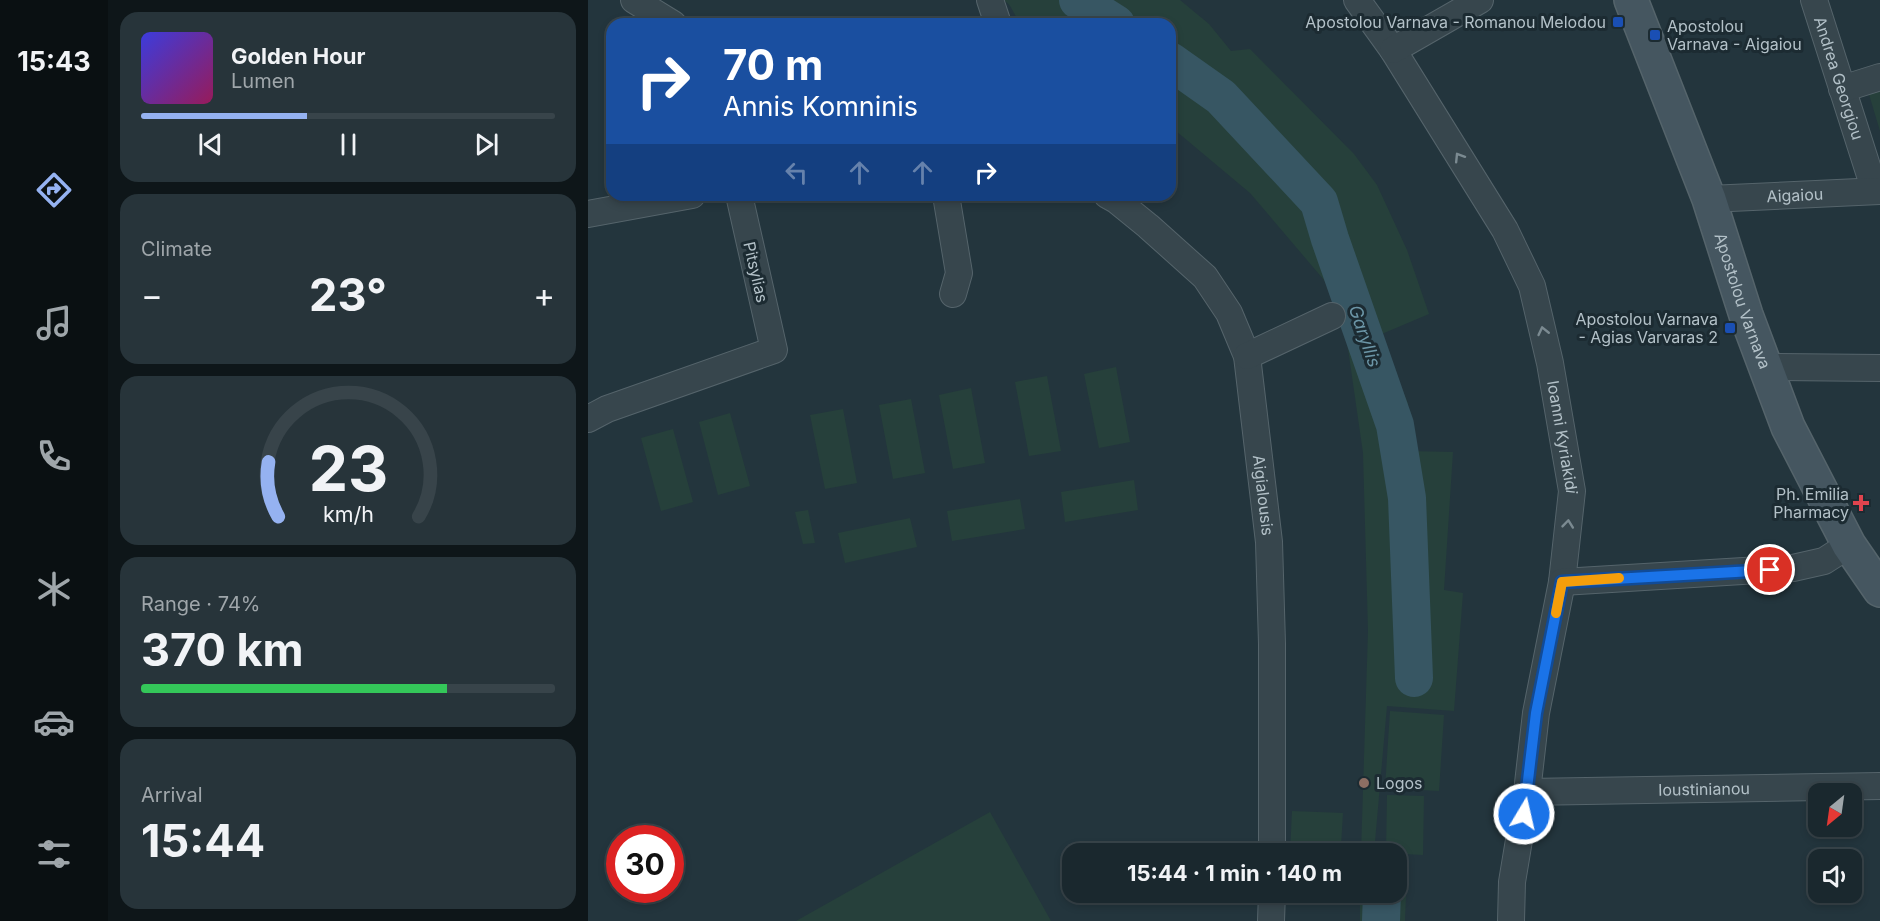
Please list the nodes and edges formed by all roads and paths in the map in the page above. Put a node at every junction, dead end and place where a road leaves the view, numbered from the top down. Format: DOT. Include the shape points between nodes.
graph roads {
  1 [pos="634,0"];
  2 [pos="990,0"];
  3 [pos="1357,0"];
  4 [pos="1480,0"];
  5 [pos="1631,0"];
  6 [pos="1814,0"];
  7 [pos="663,18"];
  8 [pos="996,18"];
  9 [pos="1393,50"];
  10 [pos="1880,77"];
  11 [pos="1842,89"];
  12 [pos="1877,191"];
  13 [pos="1709,199"];
  14 [pos="659,201"];
  15 [pos="740,201"];
  16 [pos="947,201"];
  17 [pos="1117,201"];
  18 [pos="588,214"];
  19 [pos="953,294"];
  20 [pos="1332,316"];
  21 [pos="1247,356"];
  22 [pos="1766,368"];
  23 [pos="1880,368"];
  24 [pos="588,419"];
  25 [pos="1849,545"];
  26 [pos="1562,582"];
  27 [pos="1880,590"];
  28 [pos="1880,786"];
  29 [pos="1527,792"];
  30 [pos="1272,843"];
  31 [pos="1272,903"];
  32 [pos="1271,921"];
  33 [pos="1511,921"];
  1 -- 7 [label="street"];
  2 -- 8 [label="street"];
  3 -- 9 [label="street, Ioanni Kyriakidi"];
  4 -- 9 [label="street"];
  5 -- 13 [label="main road, Apostolou Varnava"];
  6 -- 11 [label="street, Andrea Georgiou"];
  26 -- 9 [label="street, Ioanni Kyriakidi, one-way" via="1572,491 1532,286 1504,230"];
  10 -- 11 [label="street"];
  11 -- 12 [label="street, Andrea Georgiou"];
  12 -- 13 [label="street, Aigaiou"];
  13 -- 22 [label="main road, Apostolou Varnava"];
  14 -- 18 [label="street"];
  15 -- 24 [label="street, Pitsylias" via="774,350"];
  16 -- 19 [label="street" via="959,273"];
  17 -- 21 [label="street, Aigialousis" via="1205,277 1229,313"];
  20 -- 21 [label="street"];
  21 -- 30 [label="street, Aigialousis" via="1269,542"];
  22 -- 23 [label="street"];
  22 -- 25 [label="main road, Apostolou Varnava" via="1788,427"];
  25 -- 26 [label="street" via="1824,561 1793,568"];
  25 -- 27 [label="main road, Apostolou Varnava"];
  26 -- 29 [label="street, Ioanni Kyriakidi" via="1536,713"];
  28 -- 29 [label="street, Ioustinianou"];
  29 -- 33 [label="street, Ioanni Kyriakidi" via="1512,882"];
  31 -- 32 [label="street"];
}
